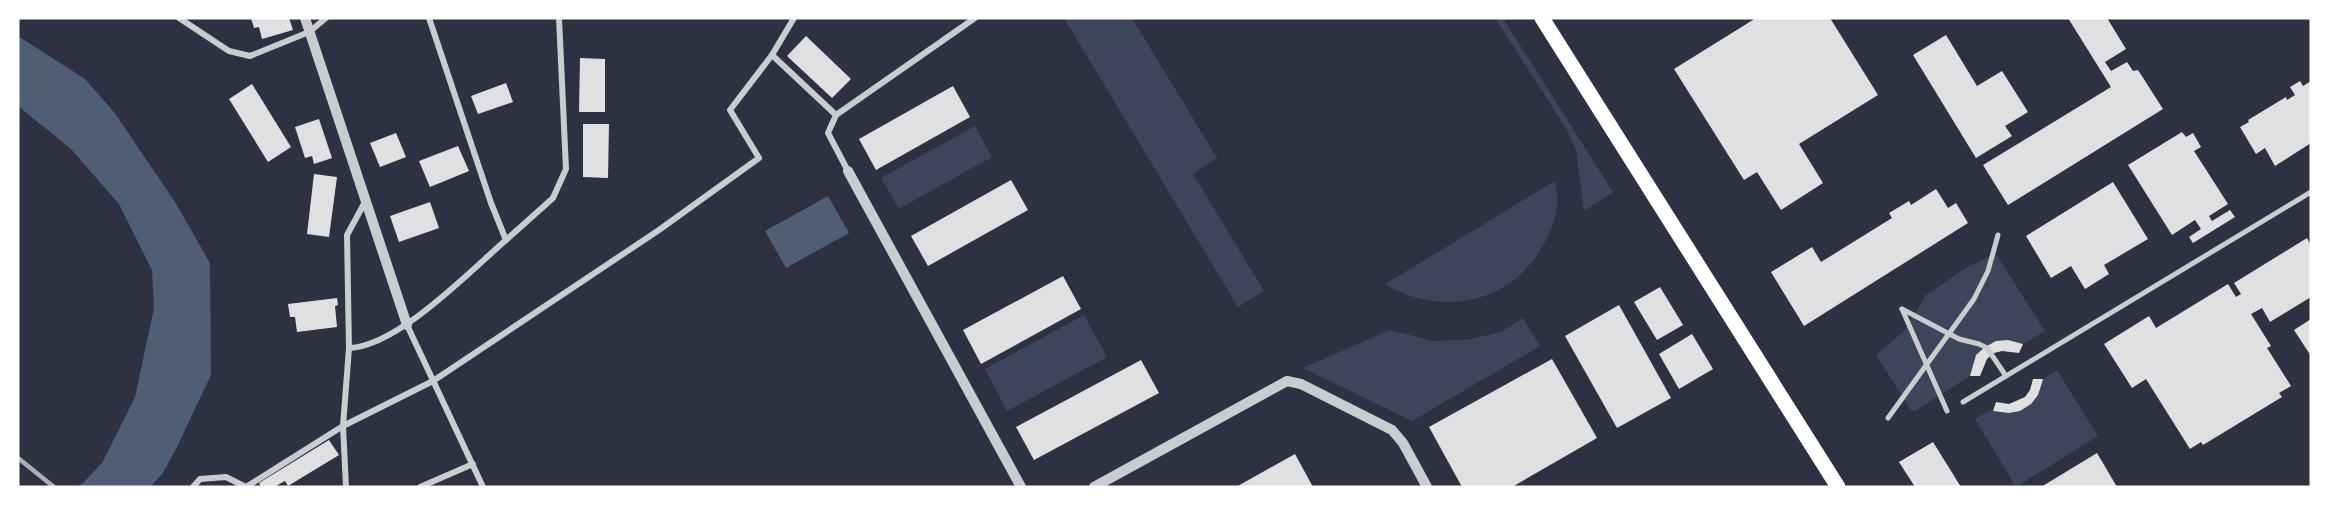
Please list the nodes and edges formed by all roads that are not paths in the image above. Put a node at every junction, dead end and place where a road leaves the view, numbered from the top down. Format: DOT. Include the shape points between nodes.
graph roads {
  1 [pos="179,18"];
  2 [pos="305,18"];
  3 [pos="326,18"];
  4 [pos="429,18"];
  5 [pos="559,18"];
  6 [pos="794,18"];
  7 [pos="975,18"];
  8 [pos="1542,18"];
  9 [pos="309,32"];
  10 [pos="772,55"];
  11 [pos="836,115"];
  12 [pos="848,171"];
  13 [pos="2311,192"];
  14 [pos="365,202"];
  15 [pos="1998,235"];
  16 [pos="506,240"];
  17 [pos="407,325"];
  18 [pos="1950,334"];
  19 [pos="349,348"];
  20 [pos="1926,366"];
  21 [pos="2006,376"];
  22 [pos="433,381"];
  23 [pos="1963,402"];
  24 [pos="1947,411"];
  25 [pos="1888,418"];
  26 [pos="343,426"];
  27 [pos="472,464"];
  28 [pos="1832,485"];
  29 [pos="193,487"];
  30 [pos="246,487"];
  31 [pos="346,487"];
  32 [pos="420,487"];
  33 [pos="483,487"];
  34 [pos="1021,487"];
  35 [pos="1094,487"];
  36 [pos="1427,487"];
  1 -- 9 [label="street" via="229,51 250,56"];
  2 -- 9 [label="street"];
  3 -- 9 [label="street"];
  4 -- 16 [label="street"];
  5 -- 16 [label="street" via="566,169 553,198"];
  6 -- 10 [label="street"];
  7 -- 11 [label="street"];
  8 -- 28 [label="main road"];
  9 -- 14 [label="street"];
  10 -- 11 [label="street"];
  10 -- 22 [label="street" via="730,110 759,158"];
  11 -- 12 [label="street" via="828,134"];
  12 -- 34 [label="street"];
  13 -- 21 [label="street"];
  14 -- 17 [label="street"];
  14 -- 19 [label="street" via="347,235"];
  15 -- 18 [label="street" via="1988,271"];
  16 -- 17 [label="street"];
  17 -- 19 [label="street" via="365,347"];
  17 -- 22 [label="street"];
  18 -- 20 [label="street"];
  18 -- 20 [label="street" via="1902,309"];
  18 -- 21 [label="street" via="1987,348"];
  19 -- 26 [label="street"];
  20 -- 24 [label="street"];
  20 -- 25 [label="street"];
  21 -- 23 [label="street"];
  22 -- 26 [label="street"];
  22 -- 27 [label="street"];
  26 -- 30 [label="street"];
  26 -- 31 [label="street"];
  27 -- 32 [label="street"];
  27 -- 33 [label="street"];
  29 -- 30 [label="street" via="200,479 226,477"];
  35 -- 36 [label="street" via="1287,381 1301,384 1392,430"];
}
